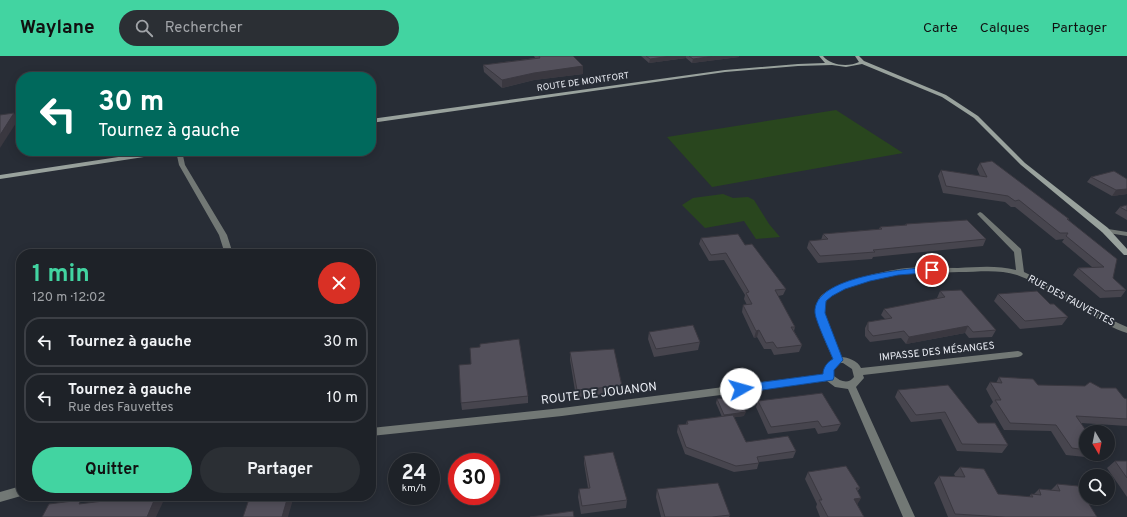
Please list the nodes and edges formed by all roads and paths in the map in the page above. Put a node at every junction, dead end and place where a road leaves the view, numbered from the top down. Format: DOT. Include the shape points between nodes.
graph roads {
  1 [pos="821,57"];
  2 [pos="860,58"];
  3 [pos="834,64"];
  4 [pos="798,65"];
  5 [pos="854,66"];
  6 [pos="891,74"];
  7 [pos="376,120"];
  8 [pos="139,156"];
  9 [pos="180,156"];
  10 [pos="0,178"];
  11 [pos="980,214"];
  12 [pos="1105,230"];
  13 [pos="1127,234"];
  14 [pos="227,249"];
  15 [pos="1127,253"];
  16 [pos="1020,274"];
  17 [pos="1127,330"];
  18 [pos="1018,354"];
  19 [pos="838,360"];
  20 [pos="858,372"];
  21 [pos="829,377"];
  22 [pos="851,386"];
  23 [pos="376,431"];
  24 [pos="16,493"];
  25 [pos="0,497"];
  26 [pos="909,517"];
  1 -- 3 [label="main road"];
  1 -- 4 [label="main road, ROUTE DE MONTFORT"];
  2 -- 5 [label="main road"];
  2 -- 6 [label="main road"];
  3 -- 4 [label="main road, ROUTE DE MONTFORT"];
  3 -- 5 [label="main road"];
  4 -- 7 [label="main road, ROUTE DE MONTFORT" via="725,70"];
  5 -- 6 [label="main road"];
  6 -- 12 [label="main road" via="944,96 976,117 1023,164"];
  8 -- 10 [label="main road"];
  9 -- 14 [label="street" via="182,165 223,235"];
  11 -- 16 [label="street" via="1018,251"];
  12 -- 13 [label="street"];
  12 -- 15 [label="main road"];
  16 -- 17 [label="street, RUE DES FAUVETTES"];
  16 -- 19 [label="street, RUE DES FAUVETTES" via="1000,270 898,272 842,287 822,300 820,313"];
  18 -- 20 [label="street, IMPASSE DES MÉSANGES"];
  19 -- 20 [label="street" via="856,366"];
  19 -- 21 [label="street" via="828,370"];
  20 -- 22 [label="street" via="859,378"];
  21 -- 22 [label="street" via="835,383"];
  21 -- 23 [label="street, ROUTE DE JOUANON" via="562,412"];
  22 -- 26 [label="street"];
  24 -- 25 [label="street"];
}
